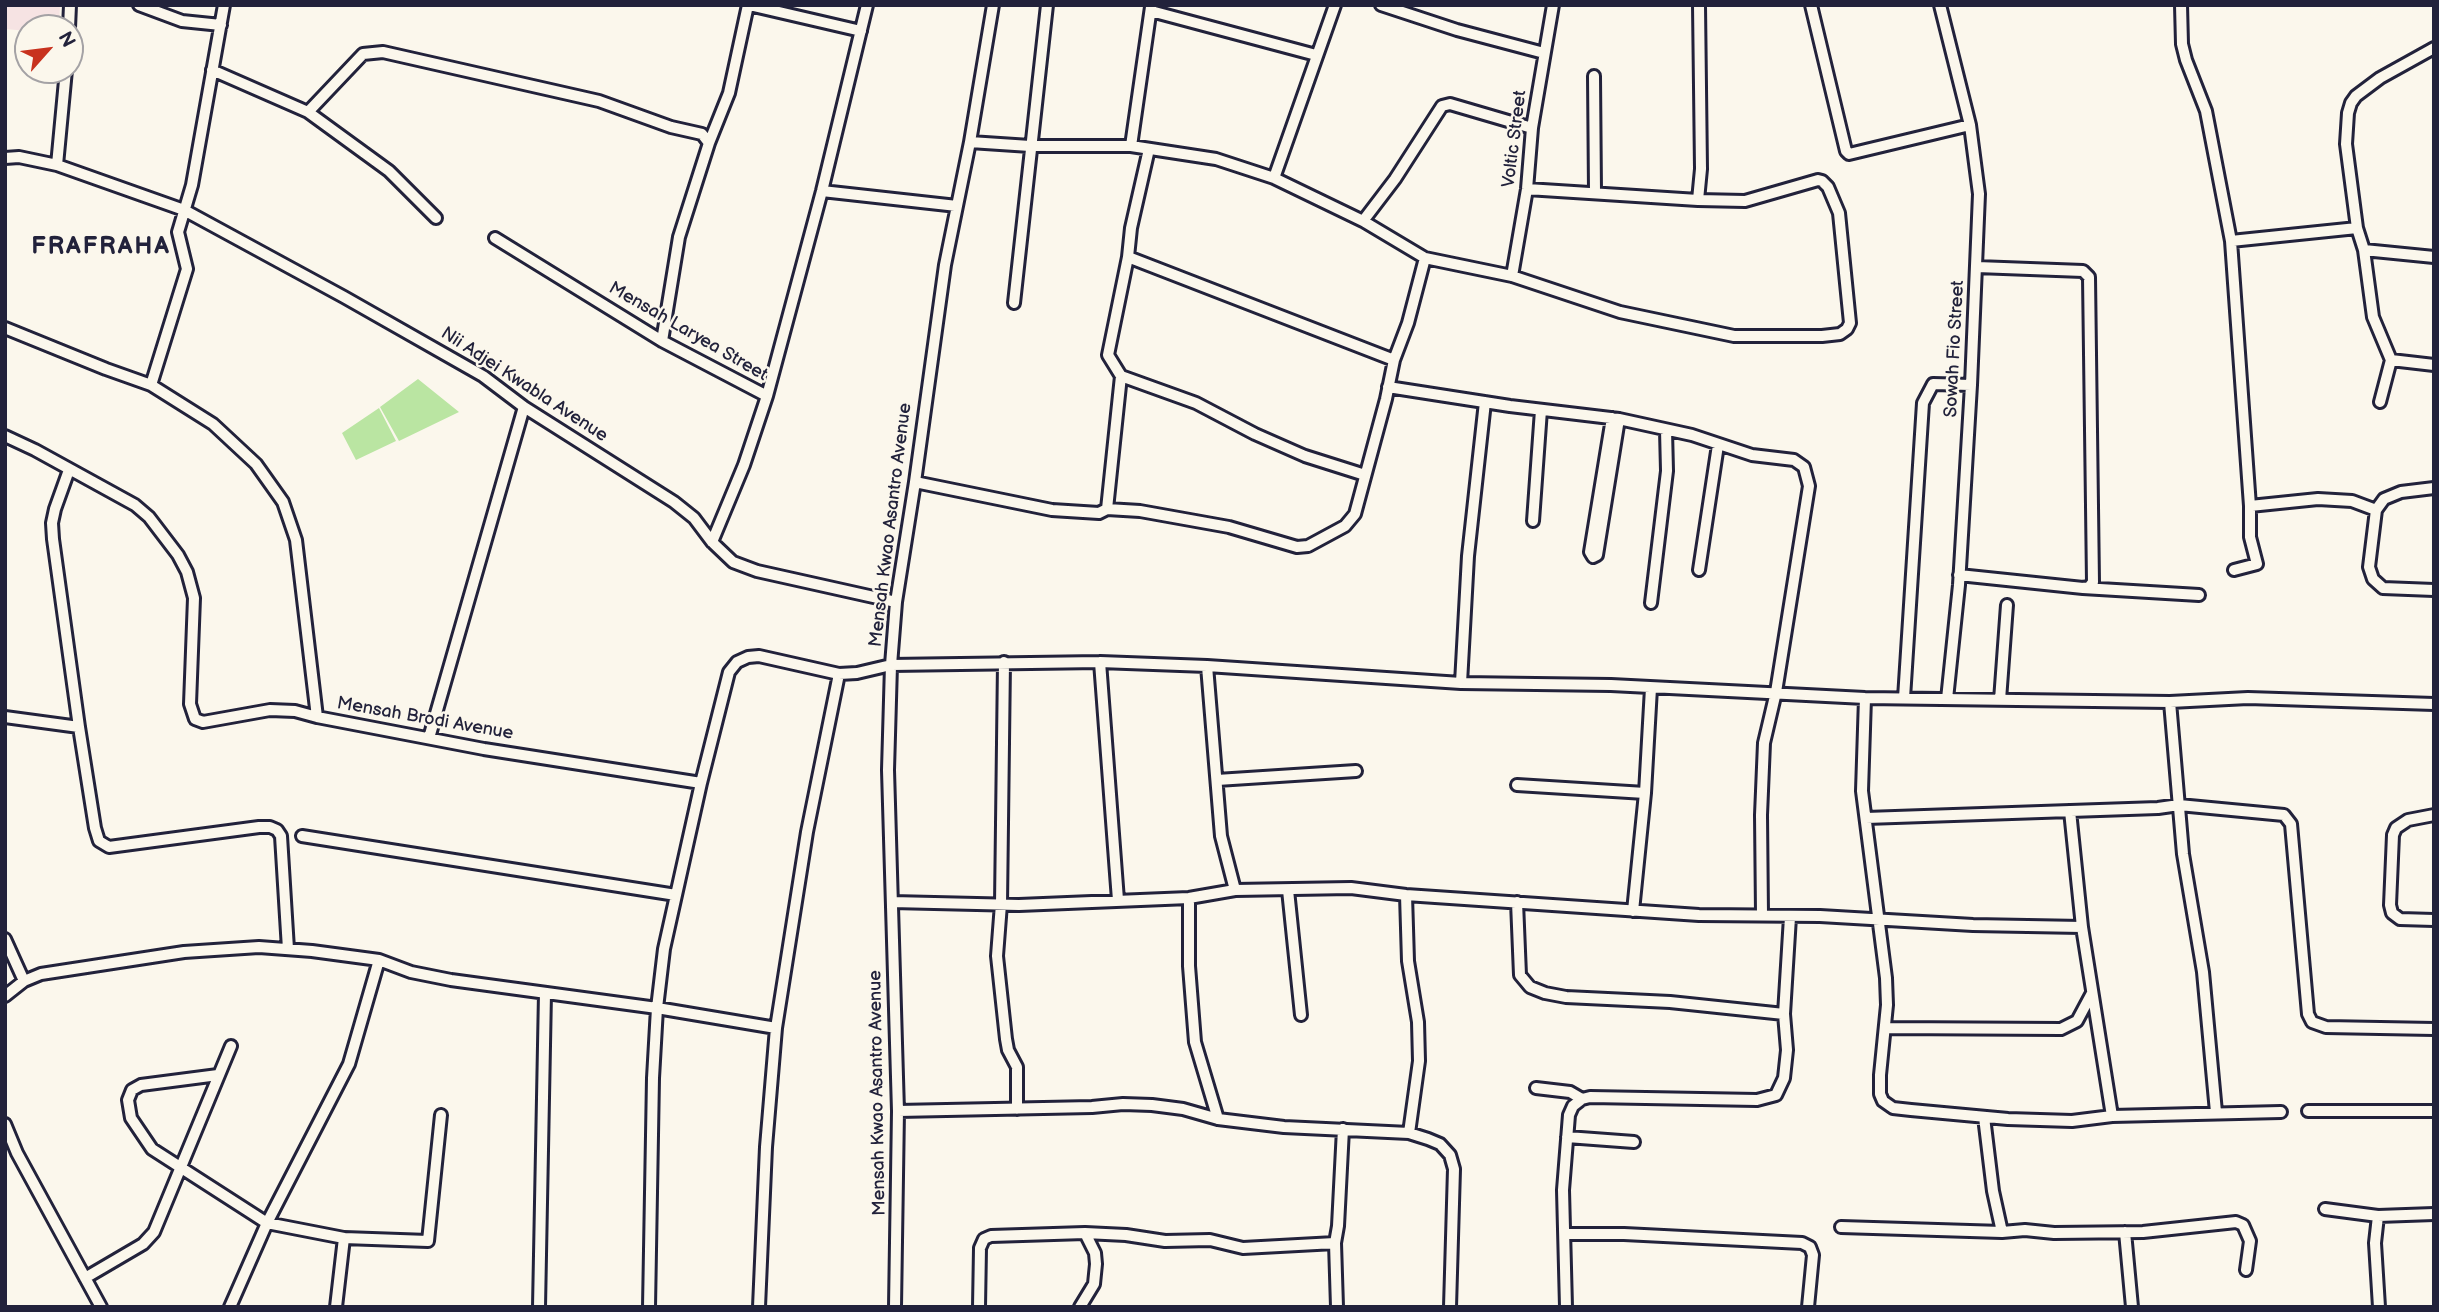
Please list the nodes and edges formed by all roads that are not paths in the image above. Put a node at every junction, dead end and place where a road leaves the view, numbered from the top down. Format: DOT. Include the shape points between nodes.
graph roads {
  1 [pos="139,5"];
  2 [pos="224,5"];
  3 [pos="749,5"];
  4 [pos="867,5"];
  5 [pos="993,5"];
  6 [pos="1047,5"];
  7 [pos="1335,5"];
  8 [pos="1381,5"];
  9 [pos="1425,5"];
  10 [pos="1553,5"];
  11 [pos="1699,5"];
  12 [pos="1811,5"];
  13 [pos="1940,5"];
  14 [pos="2181,5"];
  15 [pos="1151,8"];
  16 [pos="1422,19"];
  17 [pos="221,25"];
  18 [pos="862,31"];
  19 [pos="2434,48"];
  20 [pos="1544,53"];
  21 [pos="1316,55"];
  22 [pos="212,71"];
  23 [pos="1594,76"];
  24 [pos="65,84"];
  25 [pos="308,112"];
  26 [pos="1970,125"];
  27 [pos="1532,128"];
  28 [pos="970,142"];
  29 [pos="709,143"];
  30 [pos="1030,146"];
  31 [pos="1131,146"];
  32 [pos="1149,149"];
  33 [pos="5,158"];
  34 [pos="57,165"];
  35 [pos="1274,178"];
  36 [pos="1527,189"];
  37 [pos="822,191"];
  38 [pos="1595,192"];
  39 [pos="1698,200"];
  40 [pos="957,206"];
  41 [pos="184,210"];
  42 [pos="436,218"];
  43 [pos="1363,221"];
  44 [pos="2357,228"];
  45 [pos="495,238"];
  46 [pos="2231,241"];
  47 [pos="2364,250"];
  48 [pos="1128,257"];
  49 [pos="2434,257"];
  50 [pos="1425,258"];
  51 [pos="1977,267"];
  52 [pos="1512,276"];
  53 [pos="1014,303"];
  54 [pos="5,328"];
  55 [pos="662,341"];
  56 [pos="1394,360"];
  57 [pos="2391,360"];
  58 [pos="2434,365"];
  59 [pos="1121,376"];
  60 [pos="151,385"];
  61 [pos="1971,385"];
  62 [pos="1388,387"];
  63 [pos="767,397"];
  64 [pos="2380,401"];
  65 [pos="1485,402"];
  66 [pos="524,407"];
  67 [pos="1541,410"];
  68 [pos="1616,418"];
  69 [pos="1666,430"];
  70 [pos="5,436"];
  71 [pos="1718,445"];
  72 [pos="69,470"];
  73 [pos="1365,475"];
  74 [pos="915,482"];
  75 [pos="2434,488"];
  76 [pos="1600,504"];
  77 [pos="2250,506"];
  78 [pos="1107,509"];
  79 [pos="2376,510"];
  80 [pos="1533,521"];
  81 [pos="712,542"];
  82 [pos="1699,570"];
  83 [pos="2234,570"];
  84 [pos="1959,575"];
  85 [pos="2083,588"];
  86 [pos="2434,590"];
  87 [pos="2199,595"];
  88 [pos="896,602"];
  89 [pos="1650,603"];
  90 [pos="2007,606"];
  91 [pos="1100,662"];
  92 [pos="1004,663"];
  93 [pos="891,665"];
  94 [pos="1207,666"];
  95 [pos="839,674"];
  96 [pos="1461,683"];
  97 [pos="1651,688"];
  98 [pos="1776,692"];
  99 [pos="1865,698"];
  100 [pos="1904,698"];
  101 [pos="1947,699"];
  102 [pos="2000,700"];
  103 [pos="2170,702"];
  104 [pos="2434,704"];
  105 [pos="5,717"];
  106 [pos="317,718"];
  107 [pos="79,727"];
  108 [pos="429,738"];
  109 [pos="1356,771"];
  110 [pos="1217,780"];
  111 [pos="701,783"];
  112 [pos="1517,785"];
  113 [pos="1645,793"];
  114 [pos="2179,805"];
  115 [pos="2070,811"];
  116 [pos="2434,815"];
  117 [pos="1866,818"];
  118 [pos="302,836"];
  119 [pos="1235,890"];
  120 [pos="1289,890"];
  121 [pos="676,895"];
  122 [pos="1406,895"];
  123 [pos="1189,898"];
  124 [pos="1118,900"];
  125 [pos="892,902"];
  126 [pos="1517,902"];
  127 [pos="1001,904"];
  128 [pos="1633,911"];
  129 [pos="1762,915"];
  130 [pos="1790,917"];
  131 [pos="2434,920"];
  132 [pos="1880,921"];
  133 [pos="2082,927"];
  134 [pos="5,939"];
  135 [pos="288,949"];
  136 [pos="379,960"];
  137 [pos="24,981"];
  138 [pos="545,993"];
  139 [pos="2092,993"];
  140 [pos="5,996"];
  141 [pos="657,1008"];
  142 [pos="1784,1014"];
  143 [pos="1301,1015"];
  144 [pos="776,1028"];
  145 [pos="1886,1028"];
  146 [pos="2434,1029"];
  147 [pos="230,1046"];
  148 [pos="218,1075"];
  149 [pos="1536,1088"];
  150 [pos="1582,1099"];
  151 [pos="1017,1109"];
  152 [pos="898,1111"];
  153 [pos="2308,1111"];
  154 [pos="2434,1111"];
  155 [pos="2216,1112"];
  156 [pos="2281,1112"];
  157 [pos="441,1115"];
  158 [pos="2112,1116"];
  159 [pos="1984,1117"];
  160 [pos="1218,1119"];
  161 [pos="5,1124"];
  162 [pos="1343,1129"];
  163 [pos="1409,1133"];
  164 [pos="1567,1137"];
  165 [pos="1634,1142"];
  166 [pos="180,1167"];
  167 [pos="2325,1209"];
  168 [pos="2434,1214"];
  169 [pos="2378,1216"];
  170 [pos="267,1223"];
  171 [pos="1842,1227"];
  172 [pos="2002,1232"];
  173 [pos="2125,1232"];
  174 [pos="1084,1233"];
  175 [pos="1565,1234"];
  176 [pos="344,1238"];
  177 [pos="1335,1243"];
  178 [pos="2246,1269"];
  179 [pos="85,1278"];
  180 [pos="101,1307"];
  181 [pos="230,1307"];
  182 [pos="337,1307"];
  183 [pos="539,1307"];
  184 [pos="649,1307"];
  185 [pos="760,1307"];
  186 [pos="895,1307"];
  187 [pos="979,1307"];
  188 [pos="1080,1307"];
  189 [pos="1336,1307"];
  190 [pos="1450,1307"];
  191 [pos="1566,1307"];
  192 [pos="1808,1307"];
  193 [pos="2132,1307"];
  194 [pos="2379,1307"];
  1 -- 17 [label="street" via="182,21"];
  2 -- 17 [label="street"];
  3 -- 18 [label="street"];
  3 -- 29 [label="street" via="729,93"];
  4 -- 18 [label="street"];
  5 -- 28 [label="street, Mensah Kwao Asantro Avenue"];
  6 -- 30 [label="street"];
  7 -- 21 [label="street"];
  8 -- 16 [label="street"];
  9 -- 16 [label="street"];
  10 -- 20 [label="street, Voltic Street"];
  11 -- 39 [label="street"];
  12 -- 26 [label="street" via="1849,154"];
  13 -- 26 [label="street, Sowah Fio Street"];
  14 -- 46 [label="street" via="2182,44 2206,111"];
  15 -- 21 [label="street"];
  15 -- 31 [label="street"];
  16 -- 20 [label="street"];
  17 -- 22 [label="street"];
  18 -- 37 [label="street"];
  19 -- 44 [label="street" via="2381,78 2351,103 2346,144"];
  20 -- 27 [label="street, Voltic Street"];
  21 -- 35 [label="street"];
  22 -- 25 [label="street"];
  22 -- 41 [label="street"];
  23 -- 38 [label="street"];
  24 -- 34 [label="street"];
  25 -- 29 [label="street" via="363,54 383,52 599,101 702,134"];
  25 -- 42 [label="street" via="388,171"];
  26 -- 51 [label="street, Sowah Fio Street" via="1979,194"];
  27 -- 36 [label="street, Voltic Street"];
  27 -- 43 [label="street" via="1450,104 1442,106"];
  28 -- 30 [label="street"];
  28 -- 40 [label="street, Mensah Kwao Asantro Avenue"];
  29 -- 55 [label="street" via="679,237"];
  30 -- 31 [label="street"];
  30 -- 53 [label="street"];
  31 -- 32 [label="street"];
  32 -- 35 [label="street" via="1216,159"];
  32 -- 48 [label="street" via="1130,228"];
  33 -- 34 [label="street, Nii Adjei Kwabla Avenue"];
  34 -- 41 [label="street, Nii Adjei Kwabla Avenue"];
  35 -- 43 [label="street"];
  36 -- 38 [label="street"];
  36 -- 52 [label="street, Voltic Street"];
  37 -- 40 [label="street"];
  37 -- 63 [label="street"];
  38 -- 39 [label="street"];
  39 -- 52 [label="street" via="1745,201 1822,181 1839,212 1847,329 1822,336 1734,337 1620,312"];
  40 -- 74 [label="street, Mensah Kwao Asantro Avenue"];
  41 -- 60 [label="street" via="178,232 187,269"];
  41 -- 66 [label="street, Nii Adjei Kwabla Avenue" via="471,369"];
  43 -- 50 [label="street"];
  44 -- 46 [label="street"];
  44 -- 47 [label="street"];
  45 -- 55 [label="street, Mensah Laryea Street"];
  46 -- 77 [label="street"];
  47 -- 49 [label="street"];
  47 -- 57 [label="street" via="2373,317"];
  48 -- 56 [label="street"];
  48 -- 59 [label="street" via="1108,355"];
  50 -- 52 [label="street"];
  50 -- 56 [label="street"];
  51 -- 61 [label="street, Sowah Fio Street"];
  51 -- 85 [label="street" via="2083,271 2090,281 2092,582"];
  54 -- 60 [label="street, Mensah Brodi Avenue"];
  55 -- 63 [label="street, Mensah Laryea Street"];
  56 -- 62 [label="street"];
  57 -- 58 [label="street"];
  57 -- 64 [label="street"];
  59 -- 73 [label="street" via="1196,403 1305,456"];
  59 -- 78 [label="street"];
  60 -- 106 [label="street, Mensah Brodi Avenue" via="213,424 257,464 282,502 296,540"];
  61 -- 84 [label="street, Sowah Fio Street"];
  61 -- 100 [label="street" via="1933,384 1923,403"];
  62 -- 65 [label="street"];
  62 -- 73 [label="street"];
  63 -- 81 [label="street, Mensah Laryea Street"];
  65 -- 67 [label="street"];
  65 -- 96 [label="street" via="1468,556"];
  66 -- 81 [label="street, Nii Adjei Kwabla Avenue" via="674,502"];
  66 -- 108 [label="street"];
  67 -- 68 [label="street"];
  67 -- 80 [label="street"];
  68 -- 69 [label="street"];
  68 -- 76 [label="street"];
  69 -- 71 [label="street"];
  69 -- 89 [label="street" via="1667,471"];
  70 -- 72 [label="street"];
  71 -- 82 [label="street"];
  71 -- 98 [label="street" via="1794,460 1807,472 1809,485"];
  72 -- 106 [label="street" via="135,505 182,564 194,598 190,704 195,719 203,722 270,710"];
  72 -- 107 [label="street" via="52,523"];
  73 -- 78 [label="street" via="1355,514 1345,526 1297,547 1229,527"];
  74 -- 78 [label="street" via="1052,510 1099,513"];
  74 -- 88 [label="street, Mensah Kwao Asantro Avenue"];
  75 -- 79 [label="street" via="2392,494"];
  77 -- 79 [label="street" via="2318,499 2352,501"];
  77 -- 83 [label="street" via="2250,537 2257,564"];
  79 -- 86 [label="street" via="2369,567 2373,579 2383,588"];
  81 -- 88 [label="street, Nii Adjei Kwabla Avenue" via="733,562 757,571"];
  84 -- 85 [label="street"];
  84 -- 101 [label="street, Sowah Fio Street"];
  85 -- 87 [label="street"];
  88 -- 93 [label="street, Mensah Kwao Asantro Avenue"];
  90 -- 102 [label="street"];
  91 -- 92 [label="street"];
  91 -- 94 [label="street"];
  91 -- 124 [label="street"];
  92 -- 93 [label="street"];
  92 -- 127 [label="street"];
  93 -- 95 [label="street"];
  93 -- 125 [label="street, Mensah Kwao Asantro Avenue"];
  94 -- 96 [label="street"];
  94 -- 110 [label="street"];
  95 -- 111 [label="street" via="759,656 737,662 729,672"];
  95 -- 144 [label="street"];
  96 -- 97 [label="street"];
  97 -- 98 [label="street"];
  97 -- 113 [label="street"];
  98 -- 99 [label="street"];
  98 -- 129 [label="street" via="1763,757"];
  99 -- 100 [label="street"];
  99 -- 117 [label="street"];
  100 -- 101 [label="street"];
  101 -- 102 [label="street"];
  102 -- 103 [label="street"];
  103 -- 104 [label="street" via="2248,698"];
  103 -- 114 [label="street"];
  105 -- 107 [label="street"];
  106 -- 108 [label="street, Mensah Brodi Avenue"];
  107 -- 135 [label="street" via="95,828 99,841 109,847 259,827 277,830"];
  108 -- 111 [label="street, Mensah Brodi Avenue"];
  109 -- 110 [label="street"];
  110 -- 119 [label="street" via="1221,836"];
  111 -- 121 [label="street"];
  112 -- 113 [label="street"];
  113 -- 128 [label="street"];
  114 -- 115 [label="street"];
  114 -- 146 [label="street" via="2288,818 2308,1014 2316,1024"];
  114 -- 155 [label="street" via="2203,972"];
  115 -- 117 [label="street"];
  115 -- 133 [label="street"];
  116 -- 131 [label="street" via="2408,820 2396,828 2390,905 2400,919"];
  117 -- 132 [label="street"];
  118 -- 121 [label="street"];
  119 -- 120 [label="street"];
  119 -- 123 [label="street"];
  120 -- 122 [label="street" via="1351,888"];
  120 -- 143 [label="street"];
  121 -- 141 [label="street"];
  122 -- 126 [label="street"];
  122 -- 163 [label="street" via="1419,1061"];
  123 -- 124 [label="street"];
  123 -- 160 [label="street" via="1195,1042"];
  124 -- 127 [label="street"];
  125 -- 127 [label="street"];
  125 -- 152 [label="street, Mensah Kwao Asantro Avenue"];
  126 -- 128 [label="street"];
  126 -- 142 [label="street" via="1520,975 1530,987 1566,997"];
  127 -- 151 [label="street" via="997,956 1006,1039 1017,1067"];
  128 -- 129 [label="street"];
  129 -- 130 [label="street"];
  130 -- 132 [label="street"];
  130 -- 142 [label="street"];
  132 -- 133 [label="street"];
  132 -- 145 [label="street"];
  133 -- 139 [label="street"];
  134 -- 137 [label="street"];
  135 -- 136 [label="street"];
  135 -- 137 [label="street" via="184,952 41,974"];
  136 -- 138 [label="street" via="411,972"];
  136 -- 170 [label="street" via="349,1064"];
  137 -- 140 [label="street"];
  138 -- 141 [label="street"];
  138 -- 183 [label="street"];
  139 -- 145 [label="street" via="2077,1021 2061,1029"];
  139 -- 158 [label="street"];
  141 -- 144 [label="street"];
  141 -- 184 [label="street"];
  142 -- 150 [label="street" via="1787,1051 1784,1079 1776,1095 1757,1100"];
  144 -- 185 [label="street"];
  145 -- 159 [label="street" via="1880,1075 1883,1101 1893,1108"];
  147 -- 148 [label="street"];
  148 -- 166 [label="street"];
  148 -- 166 [label="street" via="132,1090 128,1100 131,1118 152,1149"];
  149 -- 150 [label="street" via="1570,1092"];
  150 -- 164 [label="street" via="1569,1115"];
  151 -- 152 [label="street"];
  151 -- 160 [label="street" via="1142,1105"];
  152 -- 186 [label="street, Mensah Kwao Asantro Avenue"];
  153 -- 154 [label="street"];
  155 -- 156 [label="street"];
  155 -- 158 [label="street"];
  157 -- 176 [label="street" via="428,1241"];
  158 -- 159 [label="street" via="2072,1121"];
  159 -- 172 [label="street"];
  160 -- 162 [label="street"];
  161 -- 179 [label="street"];
  162 -- 163 [label="street"];
  162 -- 177 [label="street"];
  163 -- 190 [label="street" via="1440,1144 1454,1169"];
  164 -- 165 [label="street"];
  164 -- 175 [label="street"];
  166 -- 170 [label="street"];
  166 -- 179 [label="street" via="154,1232 143,1244"];
  167 -- 169 [label="street"];
  168 -- 169 [label="street"];
  169 -- 194 [label="street"];
  170 -- 176 [label="street"];
  170 -- 181 [label="street"];
  171 -- 172 [label="street"];
  172 -- 173 [label="street"];
  173 -- 178 [label="street" via="2236,1222 2244,1225 2250,1241"];
  173 -- 193 [label="street"];
  174 -- 177 [label="street" via="1210,1240 1243,1248"];
  174 -- 187 [label="street" via="984,1239"];
  174 -- 188 [label="street" via="1095,1253 1095,1274"];
  175 -- 191 [label="street"];
  175 -- 192 [label="street" via="1802,1244 1810,1247 1813,1255"];
  176 -- 182 [label="street"];
  177 -- 189 [label="street"];
  179 -- 180 [label="street"];
}
